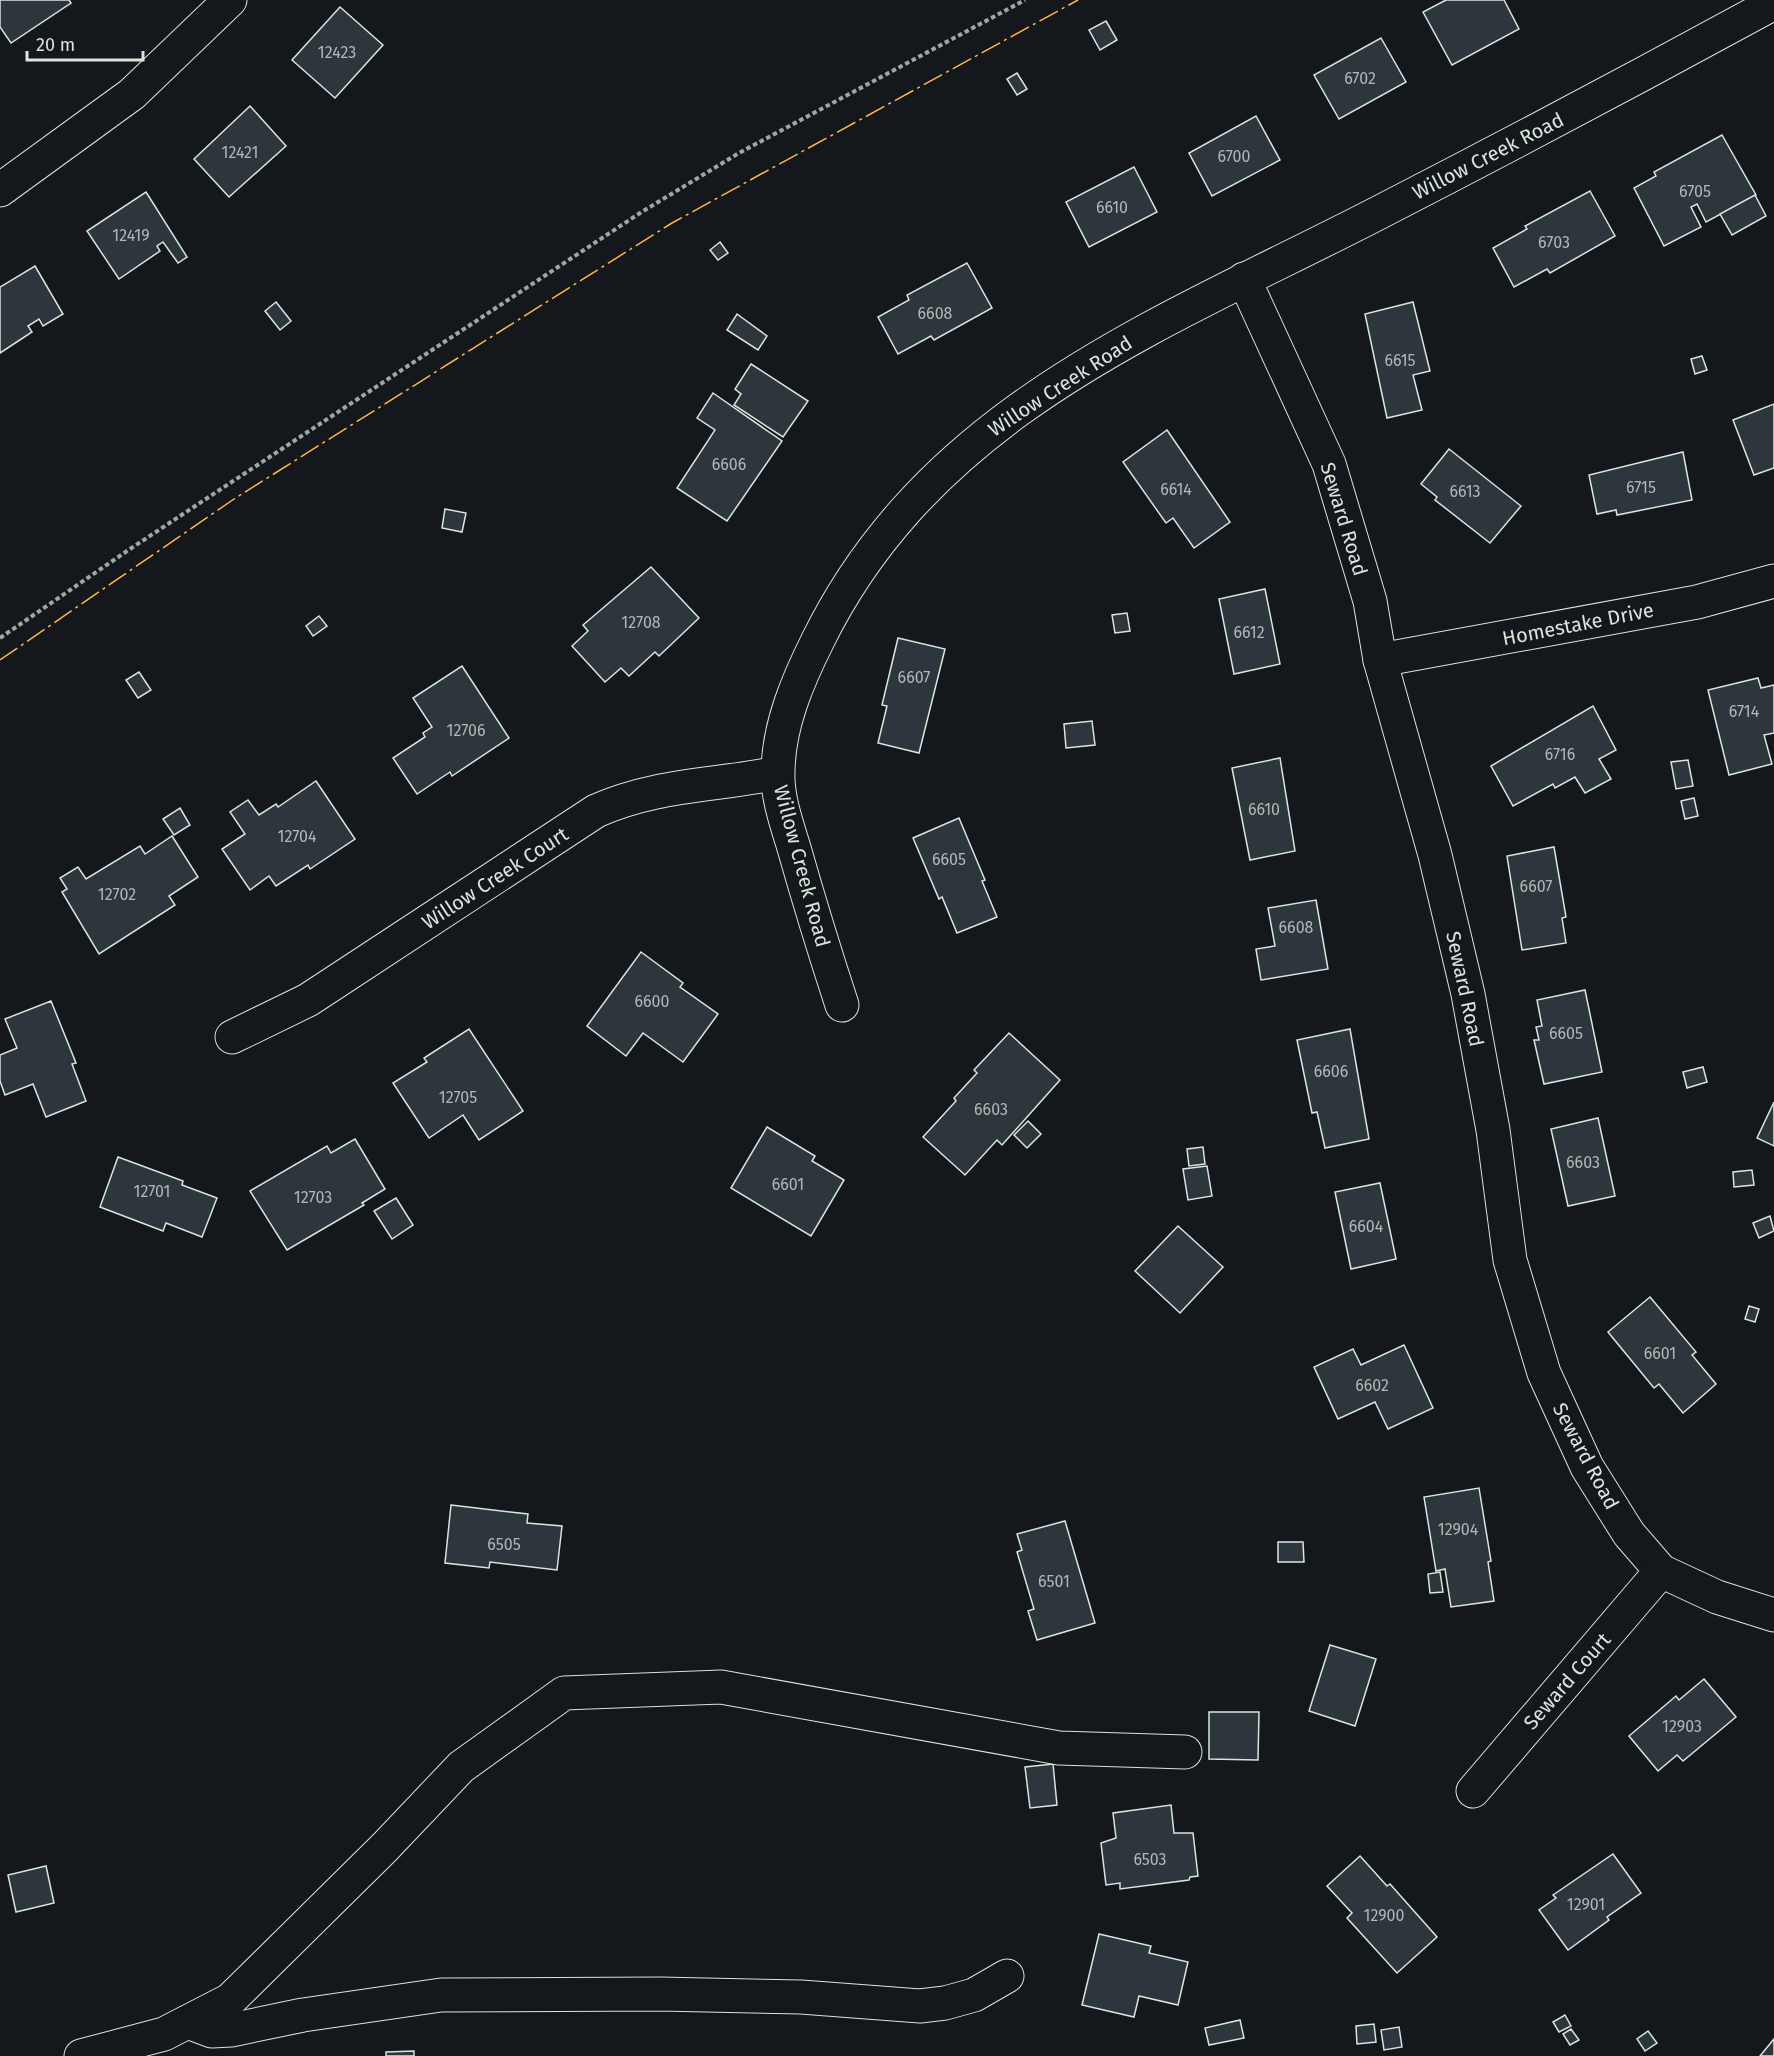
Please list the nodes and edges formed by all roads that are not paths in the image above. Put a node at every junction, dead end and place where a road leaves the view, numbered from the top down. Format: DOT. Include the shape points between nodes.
graph roads {
  1 [pos="230,0"];
  2 [pos="1774,3"];
  3 [pos="0,190"];
  4 [pos="1244,279"];
  5 [pos="1774,581"];
  6 [pos="1380,660"];
  7 [pos="777,773"];
  8 [pos="842,1005"];
  9 [pos="232,1037"];
  10 [pos="1661,1571"];
  11 [pos="1774,1616"];
  12 [pos="1185,1752"];
  13 [pos="1473,1791"];
  14 [pos="1006,1976"];
  15 [pos="188,2022"];
  16 [pos="81,2056"];
  1 -- 3 [label="street" via="132,94"];
  2 -- 4 [label="street, Willow Creek Road" via="1611,93"];
  4 -- 6 [label="street, Seward Road" via="1329,464 1370,601"];
  4 -- 7 [label="street, Willow Creek Road" via="1106,351 1016,411 927,485 889,526 834,606 788,708"];
  5 -- 6 [label="street, Homestake Drive" via="1697,602"];
  6 -- 10 [label="street, Seward Road" via="1435,855 1468,994 1493,1130 1510,1260 1526,1320 1544,1373 1587,1467 1629,1534"];
  7 -- 8 [label="street, Willow Creek Road" via="797,861"];
  7 -- 9 [label="street, Willow Creek Court" via="659,789 596,811 308,999"];
  10 -- 11 [label="street, Seward Road" via="1717,1597"];
  10 -- 13 [label="street, Seward Court"];
  12 -- 15 [label="street" via="1059,1748 721,1687 564,1693 461,1767 385,1848 230,2000"];
  14 -- 15 [label="street" via="974,1995 920,2006 754,1996 441,1995 303,2014 231,2030 212,2031"];
  15 -- 16 [label="street" via="164,2034"];
}
